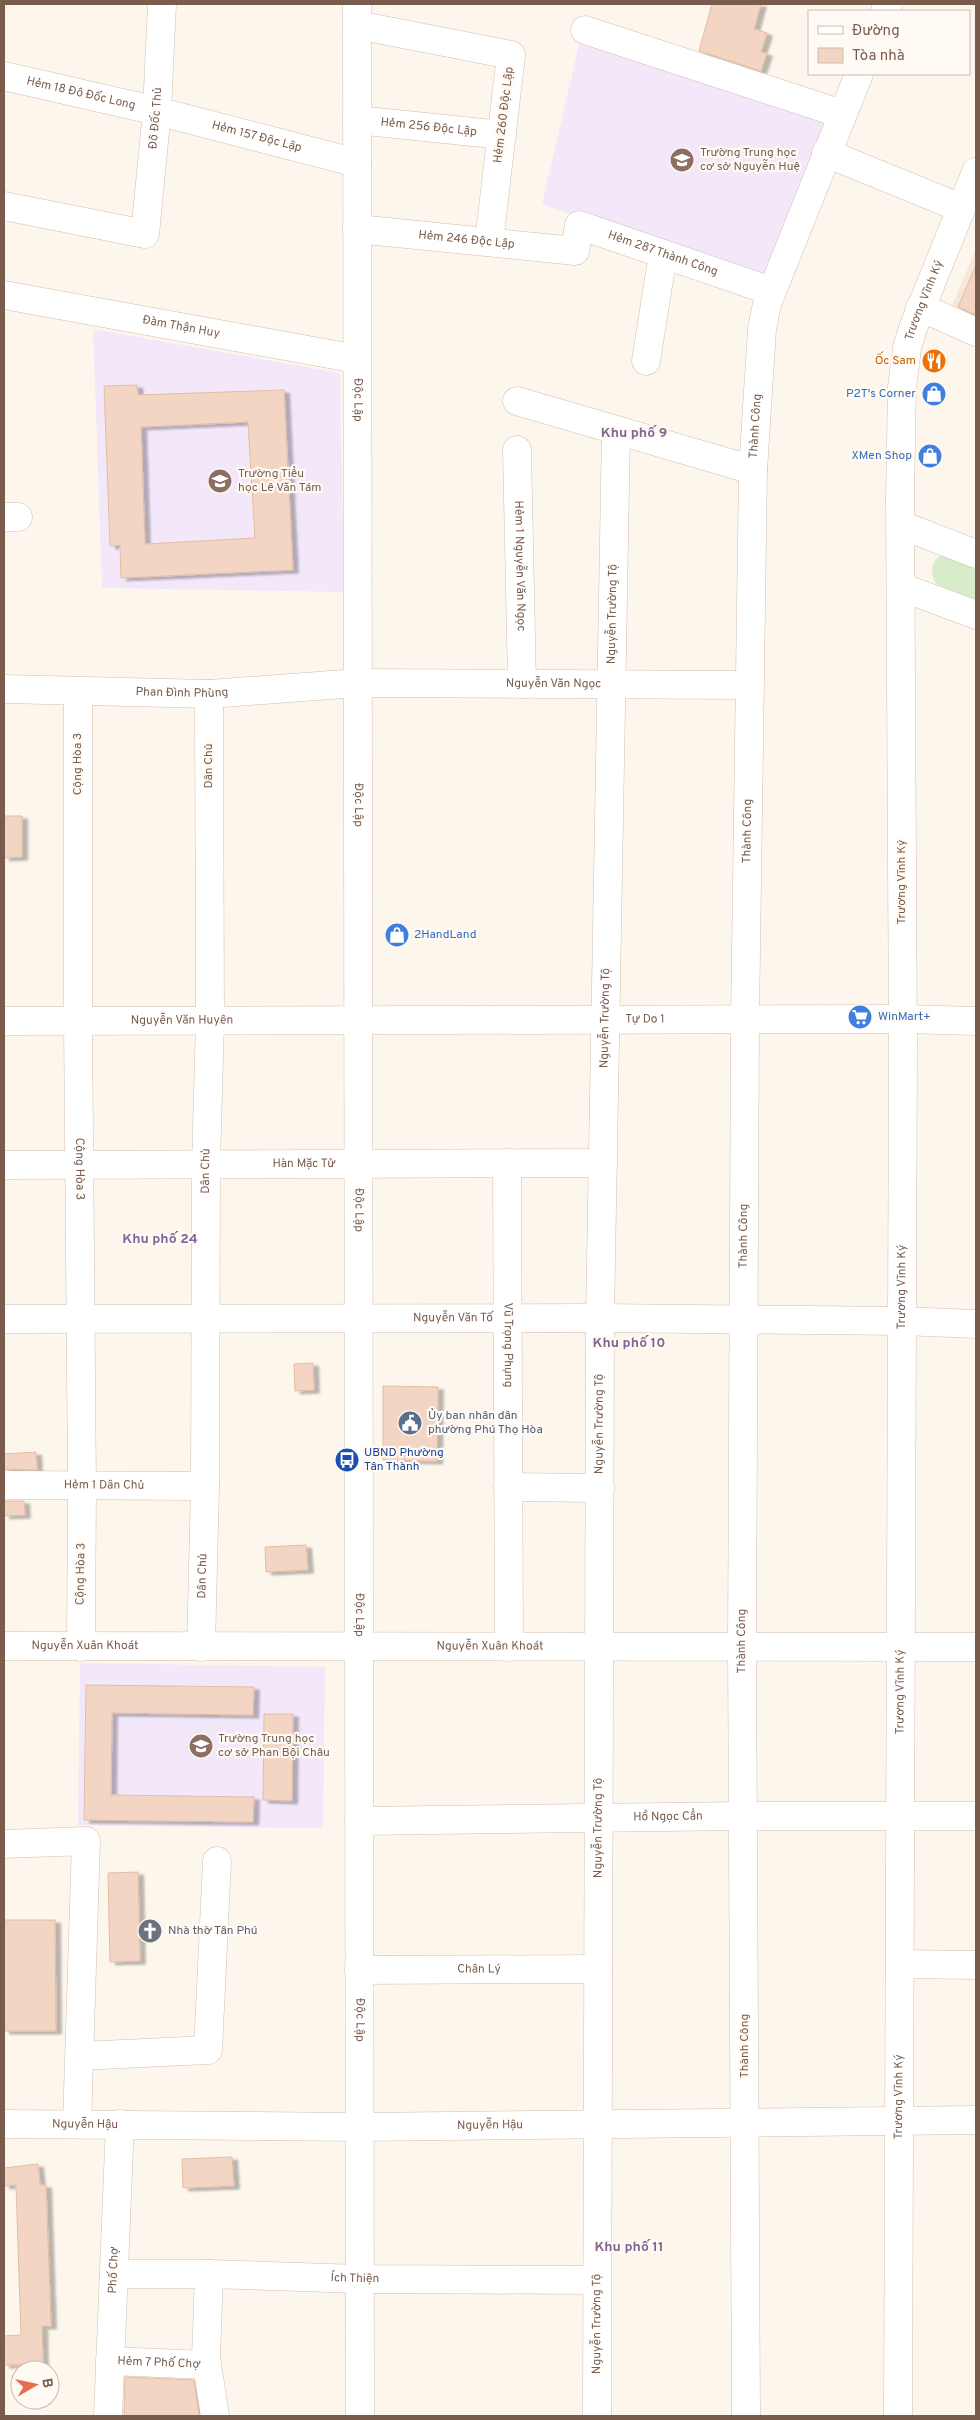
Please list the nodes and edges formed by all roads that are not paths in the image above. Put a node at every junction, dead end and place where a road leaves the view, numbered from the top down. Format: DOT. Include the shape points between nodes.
graph roads {
  1 [pos="162,4"];
  2 [pos="357,14"];
  3 [pos="585,30"];
  4 [pos="859,75"];
  5 [pos="4,76"];
  6 [pos="157,111"];
  7 [pos="842,114"];
  8 [pos="357,120"];
  9 [pos="502,135"];
  10 [pos="826,152"];
  11 [pos="357,163"];
  12 [pos="976,172"];
  13 [pos="4,206"];
  14 [pos="961,208"];
  15 [pos="357,229"];
  16 [pos="489,242"];
  17 [pos="575,251"];
  18 [pos="663,254"];
  19 [pos="771,291"];
  20 [pos="4,295"];
  21 [pos="920,307"];
  22 [pos="976,332"];
  23 [pos="357,359"];
  24 [pos="646,361"];
  25 [pos="517,401"];
  26 [pos="616,430"];
  27 [pos="517,450"];
  28 [pos="753,470"];
  29 [pos="900,525"];
  30 [pos="976,554"];
  31 [pos="901,587"];
  32 [pos="976,615"];
  33 [pos="358,683"];
  34 [pos="522,684"];
  35 [pos="612,684"];
  36 [pos="750,685"];
  37 [pos="4,689"];
  38 [pos="78,691"];
  39 [pos="209,694"];
  40 [pos="606,1019"];
  41 [pos="745,1019"];
  42 [pos="903,1019"];
  43 [pos="358,1020"];
  44 [pos="4,1021"];
  45 [pos="78,1021"];
  46 [pos="210,1021"];
  47 [pos="976,1022"];
  48 [pos="603,1163"];
  49 [pos="507,1164"];
  50 [pos="4,1165"];
  51 [pos="80,1165"];
  52 [pos="206,1165"];
  53 [pos="359,1165"];
  54 [pos="4,1318"];
  55 [pos="600,1318"];
  56 [pos="80,1319"];
  57 [pos="205,1319"];
  58 [pos="359,1319"];
  59 [pos="508,1319"];
  60 [pos="744,1319"];
  61 [pos="902,1321"];
  62 [pos="976,1324"];
  63 [pos="4,1486"];
  64 [pos="82,1486"];
  65 [pos="205,1486"];
  66 [pos="508,1487"];
  67 [pos="600,1488"];
  68 [pos="4,1646"];
  69 [pos="742,1646"];
  70 [pos="901,1646"];
  71 [pos="81,1647"];
  72 [pos="201,1647"];
  73 [pos="359,1647"];
  74 [pos="509,1647"];
  75 [pos="599,1647"];
  76 [pos="976,1647"];
  77 [pos="744,1816"];
  78 [pos="976,1816"];
  79 [pos="901,1817"];
  80 [pos="599,1818"];
  81 [pos="359,1821"];
  82 [pos="4,1844"];
  83 [pos="217,1861"];
  84 [pos="900,1964"];
  85 [pos="976,1965"];
  86 [pos="598,1969"];
  87 [pos="359,1970"];
  88 [pos="80,2056"];
  89 [pos="900,2120"];
  90 [pos="976,2120"];
  91 [pos="746,2121"];
  92 [pos="598,2123"];
  93 [pos="4,2124"];
  94 [pos="77,2124"];
  95 [pos="120,2124"];
  96 [pos="360,2126"];
  97 [pos="114,2274"];
  98 [pos="209,2274"];
  99 [pos="360,2279"];
  100 [pos="597,2280"];
  101 [pos="110,2361"];
  102 [pos="207,2365"];
  103 [pos="108,2416"];
  104 [pos="215,2416"];
  105 [pos="360,2416"];
  106 [pos="596,2416"];
  107 [pos="746,2416"];
  108 [pos="898,2416"];
  1 -- 6 [label="street, Đô Đốc Thủ"];
  2 -- 8 [label="street, Độc Lập"];
  2 -- 9 [label="street, Hẻm 260 Độc Lập" via="511,55"];
  3 -- 7 [label="street"];
  4 -- 7 [label="street, Thành Công"];
  5 -- 6 [label="street, Hẻm 18 Đô Đốc Long"];
  6 -- 11 [label="street, Hẻm 157 Độc Lập"];
  6 -- 13 [label="street, Đô Đốc Thủ" via="140,232"];
  7 -- 10 [label="street, Thành Công"];
  8 -- 9 [label="street, Hẻm 256 Độc Lập"];
  8 -- 11 [label="street, Độc Lập"];
  9 -- 16 [label="street, Hẻm 260 Độc Lập"];
  10 -- 14 [label="street"];
  10 -- 19 [label="street, Thành Công"];
  11 -- 15 [label="street, Độc Lập"];
  12 -- 14 [label="street, Trương Vĩnh Ký"];
  14 -- 21 [label="street, Trương Vĩnh Ký"];
  15 -- 16 [label="street, Hẻm 246 Độc Lập"];
  15 -- 23 [label="street, Độc Lập"];
  16 -- 17 [label="street, Hẻm 246 Độc Lập"];
  17 -- 18 [label="street, Hẻm 287 Thành Công" via="579,225"];
  18 -- 19 [label="street, Hẻm 287 Thành Công"];
  18 -- 24 [label="street"];
  19 -- 28 [label="street, Thành Công" via="762,329"];
  20 -- 23 [label="street, Đàm Thận Huy"];
  21 -- 22 [label="street"];
  21 -- 29 [label="street, Trương Vĩnh Ký" via="907,348 902,387"];
  23 -- 33 [label="street, Độc Lập"];
  25 -- 26 [label="street"];
  26 -- 28 [label="street"];
  26 -- 35 [label="street, Nguyễn Trường Tộ"];
  27 -- 34 [label="street, Hẻm 1 Nguyễn Văn Ngọc"];
  28 -- 36 [label="street, Thành Công"];
  29 -- 30 [label="street"];
  29 -- 31 [label="street, Trương Vĩnh Ký"];
  31 -- 32 [label="street"];
  31 -- 42 [label="street, Trương Vĩnh Ký"];
  33 -- 34 [label="street, Nguyễn Văn Ngọc"];
  33 -- 39 [label="street, Phan Đình Phùng"];
  33 -- 43 [label="street, Độc Lập"];
  34 -- 35 [label="street, Nguyễn Văn Ngọc"];
  35 -- 36 [label="street, Nguyễn Văn Ngọc"];
  35 -- 40 [label="street, Nguyễn Trường Tộ"];
  36 -- 41 [label="street, Thành Công"];
  37 -- 38 [label="street, Phan Đình Phùng"];
  38 -- 39 [label="street, Phan Đình Phùng"];
  38 -- 45 [label="street, Cộng Hòa 3"];
  39 -- 46 [label="street, Dân Chủ"];
  40 -- 41 [label="street, Tự Do 1"];
  40 -- 43 [label="street, Tự Do 1"];
  40 -- 48 [label="street, Nguyễn Trường Tộ"];
  41 -- 42 [label="street, Tự Do 1"];
  41 -- 60 [label="street, Thành Công"];
  42 -- 47 [label="street, Tự Do 1"];
  42 -- 61 [label="street, Trương Vĩnh Ký"];
  43 -- 46 [label="street, Nguyễn Văn Huyên"];
  43 -- 53 [label="street, Độc Lập"];
  44 -- 45 [label="street, Nguyễn Văn Huyên"];
  45 -- 46 [label="street, Nguyễn Văn Huyên"];
  45 -- 51 [label="street, Cộng Hòa 3"];
  46 -- 52 [label="street, Dân Chủ"];
  48 -- 49 [label="street, Hàn Mặc Tử"];
  48 -- 55 [label="street, Nguyễn Trường Tộ"];
  49 -- 53 [label="street, Hàn Mặc Tử"];
  49 -- 59 [label="street, Vũ Trọng Phụng"];
  50 -- 51 [label="street, Hàn Mặc Tử"];
  51 -- 52 [label="street, Hàn Mặc Tử"];
  51 -- 56 [label="street, Cộng Hòa 3"];
  52 -- 53 [label="street, Hàn Mặc Tử"];
  52 -- 57 [label="street, Dân Chủ"];
  53 -- 58 [label="street, Độc Lập"];
  54 -- 56 [label="street, Nguyễn Văn Tố"];
  55 -- 59 [label="street, Nguyễn Văn Tố"];
  55 -- 60 [label="street, Nguyễn Văn Tố"];
  55 -- 67 [label="street, Nguyễn Trường Tộ"];
  56 -- 57 [label="street, Nguyễn Văn Tố"];
  56 -- 64 [label="street, Cộng Hòa 3"];
  57 -- 58 [label="street, Nguyễn Văn Tố"];
  57 -- 65 [label="street, Dân Chủ"];
  58 -- 59 [label="street, Nguyễn Văn Tố"];
  58 -- 73 [label="street, Độc Lập"];
  59 -- 66 [label="street, Vũ Trọng Phụng"];
  60 -- 61 [label="street, Nguyễn Văn Tố"];
  60 -- 69 [label="street, Thành Công"];
  61 -- 62 [label="street, Nguyễn Văn Tố"];
  61 -- 70 [label="street, Trương Vĩnh Ký"];
  63 -- 64 [label="street, Hẻm 1 Dân Chủ"];
  64 -- 65 [label="street, Hẻm 1 Dân Chủ"];
  64 -- 71 [label="street, Cộng Hòa 3"];
  65 -- 72 [label="street, Dân Chủ"];
  66 -- 67 [label="street"];
  66 -- 74 [label="street, Vũ Trọng Phụng"];
  67 -- 75 [label="street, Nguyễn Trường Tộ"];
  68 -- 71 [label="street, Nguyễn Xuân Khoát"];
  69 -- 70 [label="street, Nguyễn Xuân Khoát"];
  69 -- 75 [label="street, Nguyễn Xuân Khoát"];
  69 -- 77 [label="street, Thành Công"];
  70 -- 76 [label="street, Nguyễn Xuân Khoát"];
  70 -- 79 [label="street, Trương Vĩnh Ký"];
  71 -- 72 [label="street, Nguyễn Xuân Khoát"];
  72 -- 73 [label="street, Nguyễn Xuân Khoát"];
  73 -- 74 [label="street, Nguyễn Xuân Khoát"];
  73 -- 81 [label="street, Độc Lập"];
  74 -- 75 [label="street, Nguyễn Xuân Khoát"];
  75 -- 80 [label="street, Nguyễn Trường Tộ"];
  77 -- 79 [label="street, Hồ Ngọc Cẩn"];
  77 -- 80 [label="street, Hồ Ngọc Cẩn"];
  77 -- 91 [label="street, Thành Công"];
  78 -- 79 [label="street, Hồ Ngọc Cẩn"];
  79 -- 84 [label="street, Trương Vĩnh Ký"];
  80 -- 81 [label="street, Hồ Ngọc Cẩn"];
  80 -- 86 [label="street, Nguyễn Trường Tộ"];
  81 -- 87 [label="street, Độc Lập"];
  82 -- 88 [label="street" via="86,1841"];
  83 -- 88 [label="street" via="208,2050"];
  84 -- 85 [label="street"];
  84 -- 89 [label="street, Trương Vĩnh Ký"];
  86 -- 87 [label="street, Chân Lý"];
  86 -- 92 [label="street, Nguyễn Trường Tộ"];
  87 -- 96 [label="street, Độc Lập"];
  88 -- 94 [label="street"];
  89 -- 90 [label="street, Nguyễn Hậu"];
  89 -- 91 [label="street, Nguyễn Hậu"];
  89 -- 108 [label="street, Trương Vĩnh Ký"];
  91 -- 92 [label="street, Nguyễn Hậu"];
  91 -- 107 [label="street, Thành Công"];
  92 -- 96 [label="street, Nguyễn Hậu"];
  92 -- 100 [label="street, Nguyễn Trường Tộ"];
  93 -- 94 [label="street, Nguyễn Hậu"];
  94 -- 95 [label="street, Nguyễn Hậu"];
  95 -- 96 [label="street, Nguyễn Hậu"];
  95 -- 97 [label="street, Phố Chợ"];
  96 -- 99 [label="street, Độc Lập"];
  97 -- 98 [label="street, Ích Thiện"];
  97 -- 101 [label="street, Phố Chợ"];
  98 -- 99 [label="street, Ích Thiện"];
  98 -- 102 [label="street"];
  99 -- 100 [label="street, Ích Thiện"];
  99 -- 105 [label="street, Độc Lập"];
  100 -- 106 [label="street, Nguyễn Trường Tộ"];
  101 -- 102 [label="street, Hẻm 7 Phố Chợ"];
  101 -- 103 [label="street, Phố Chợ"];
  102 -- 104 [label="street"];
}
